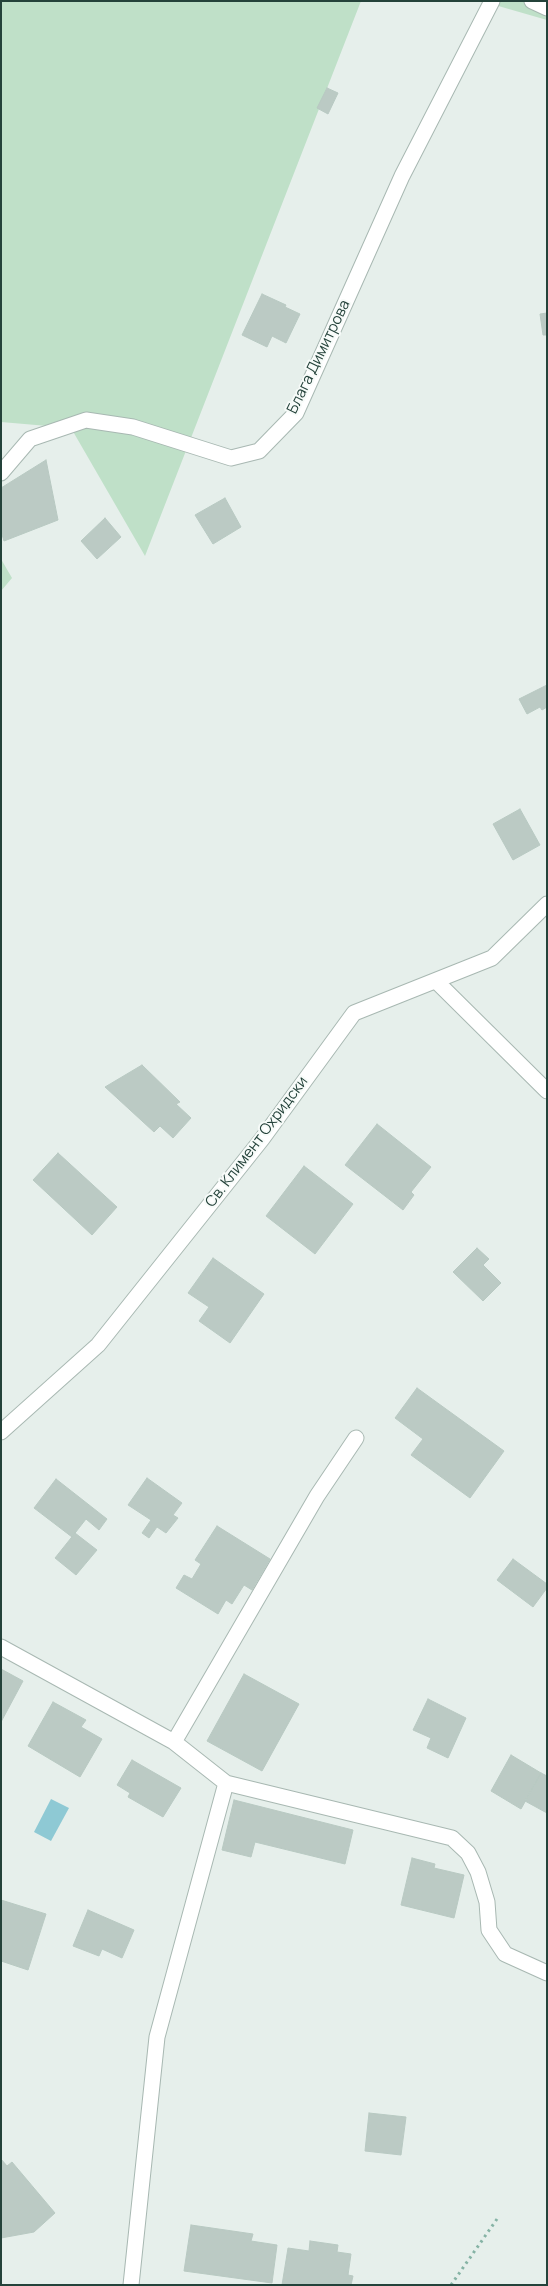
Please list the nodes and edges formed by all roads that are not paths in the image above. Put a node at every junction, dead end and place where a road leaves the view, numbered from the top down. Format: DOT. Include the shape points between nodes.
graph roads {
  1 [pos="492,1"];
  2 [pos="532,1"];
  3 [pos="547,8"];
  4 [pos="1,474"];
  5 [pos="547,904"];
  6 [pos="436,981"];
  7 [pos="547,1091"];
  8 [pos="1,1432"];
  9 [pos="356,1438"];
  10 [pos="1,1647"];
  11 [pos="174,1742"];
  12 [pos="226,1783"];
  13 [pos="547,1973"];
  14 [pos="131,2285"];
  1 -- 4 [label="street, Блага Димитрова" via="402,176 296,413 260,451 231,458 133,427 86,420 30,438"];
  2 -- 3 [label="street"];
  5 -- 6 [label="street, Св. Климент Охридски" via="492,958"];
  6 -- 7 [label="street"];
  6 -- 8 [label="street, Св. Климент Охридски" via="354,1013 262,1139 98,1345"];
  9 -- 11 [label="street" via="317,1496"];
  10 -- 11 [label="street"];
  11 -- 12 [label="street"];
  12 -- 13 [label="street" via="452,1838 468,1853 478,1872 487,1902 489,1930 504,1954"];
  12 -- 14 [label="street" via="157,2037"];
}
